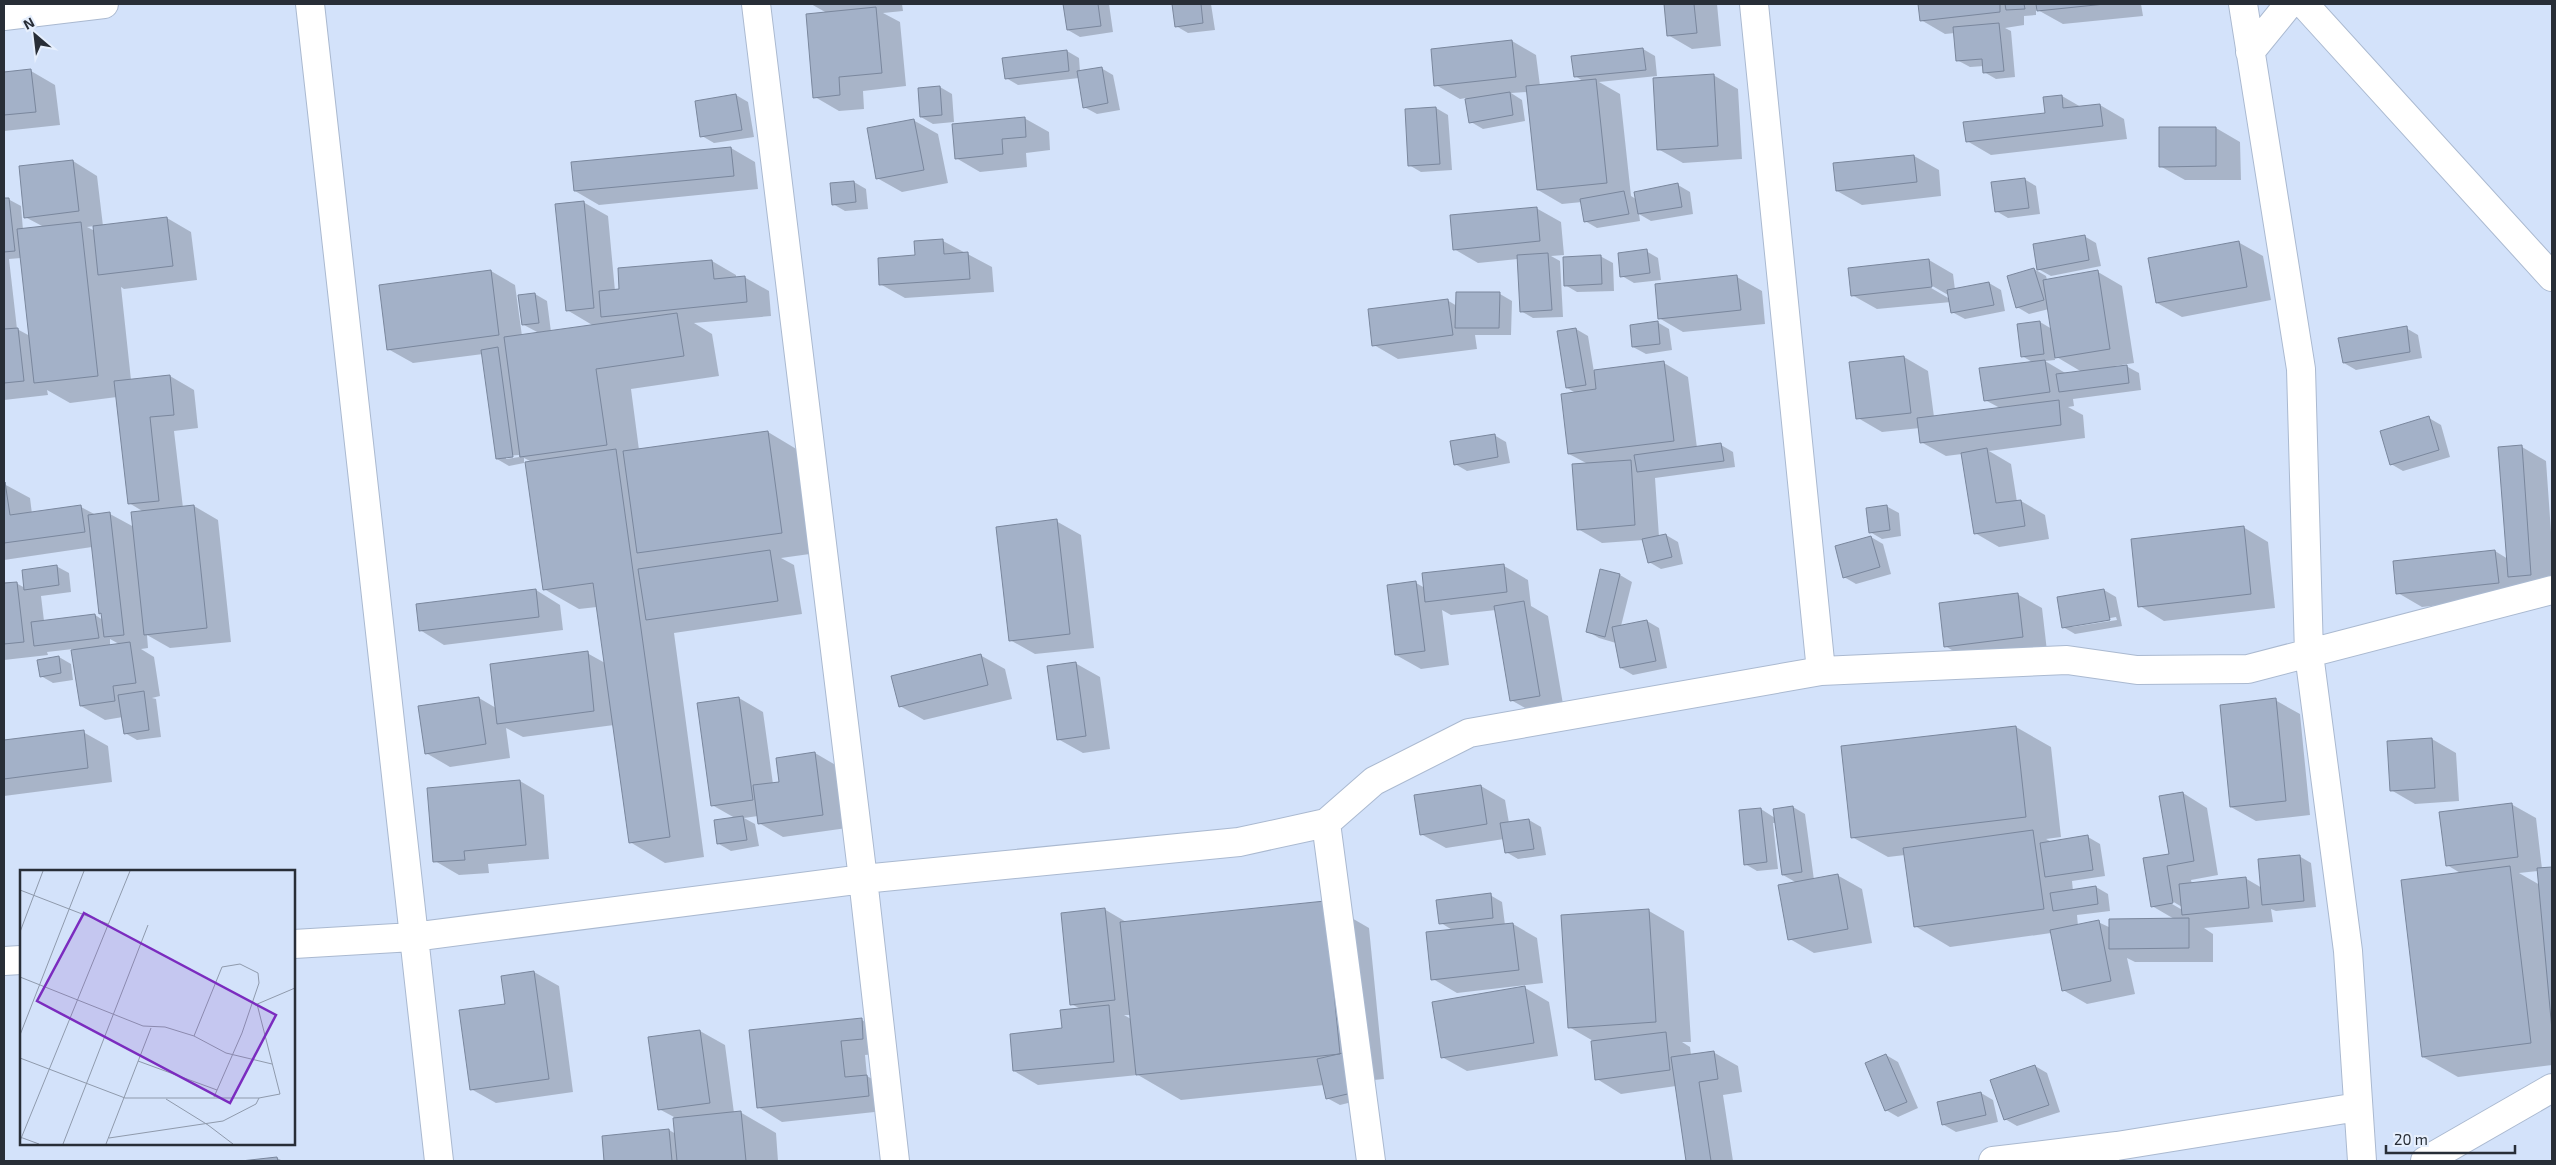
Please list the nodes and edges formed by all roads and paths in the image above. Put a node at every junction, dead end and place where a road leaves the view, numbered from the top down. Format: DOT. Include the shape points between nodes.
graph roads {
  1 [pos="104,4"];
  2 [pos="310,4"];
  3 [pos="756,4"];
  4 [pos="1754,4"];
  5 [pos="2243,4"];
  6 [pos="2289,4"];
  7 [pos="2304,4"];
  8 [pos="4,16"];
  9 [pos="2250,52"];
  10 [pos="2552,276"];
  11 [pos="2552,590"];
  12 [pos="2309,654"];
  13 [pos="1821,671"];
  14 [pos="1326,823"];
  15 [pos="863,879"];
  16 [pos="413,937"];
  17 [pos="295,944"];
  18 [pos="4,960"];
  19 [pos="20,960"];
  20 [pos="2552,1088"];
  21 [pos="2358,1107"];
  22 [pos="439,1161"];
  23 [pos="895,1161"];
  24 [pos="1371,1161"];
  25 [pos="1993,1161"];
  26 [pos="2362,1161"];
  27 [pos="2425,1161"];
  1 -- 8 [label="street"];
  2 -- 16 [label="street"];
  3 -- 15 [label="street"];
  4 -- 13 [label="street"];
  5 -- 9 [label="street"];
  6 -- 9 [label="street"];
  7 -- 10 [label="street"];
  9 -- 12 [label="street" via="2301,369"];
  11 -- 12 [label="street"];
  12 -- 13 [label="street" via="2248,669 2137,670 2067,660"];
  12 -- 21 [label="street" via="2348,951"];
  13 -- 14 [label="street" via="1469,733 1374,780"];
  14 -- 15 [label="street" via="1239,842"];
  14 -- 24 [label="street"];
  15 -- 16 [label="street"];
  15 -- 23 [label="street"];
  16 -- 17 [label="street"];
  16 -- 22 [label="street"];
  18 -- 19 [label="street"];
  20 -- 27 [label="street"];
  21 -- 25 [label="street" via="2117,1146"];
  21 -- 26 [label="street"];
}
